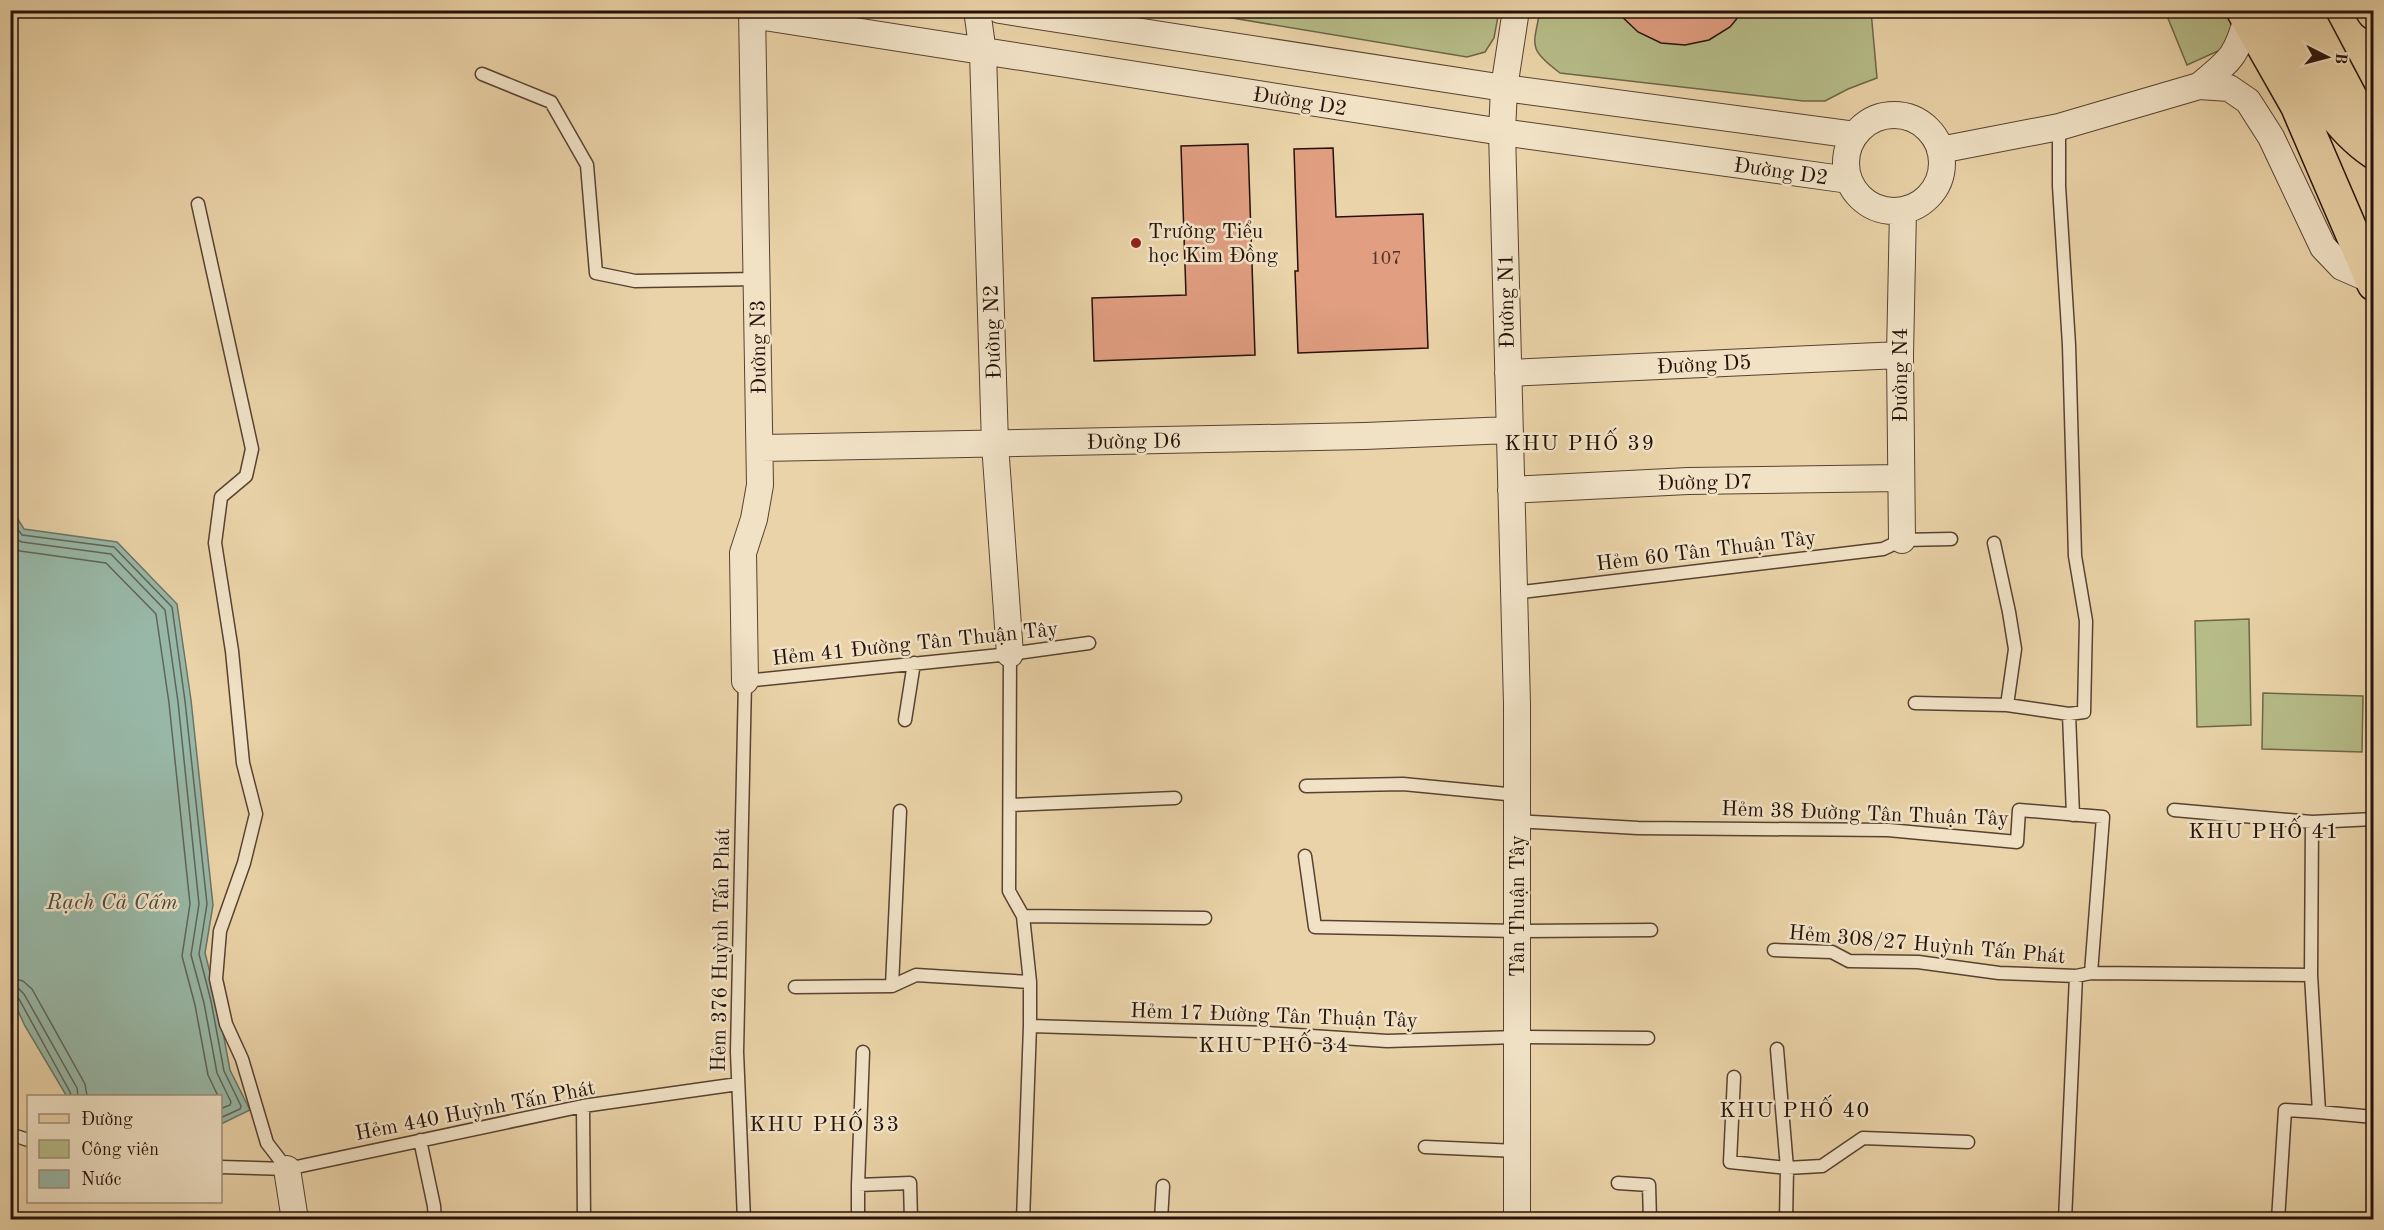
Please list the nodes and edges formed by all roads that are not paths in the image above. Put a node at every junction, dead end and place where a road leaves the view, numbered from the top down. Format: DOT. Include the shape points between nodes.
graph roads {
  1 [pos="977,10"];
  2 [pos="1000,10"];
  3 [pos="1516,10"];
  4 [pos="2304,10"];
  5 [pos="752,13"];
  6 [pos="2253,13"];
  7 [pos="983,53"];
  8 [pos="482,74"];
  9 [pos="2199,86"];
  10 [pos="1504,88"];
  11 [pos="2059,127"];
  12 [pos="1502,132"];
  13 [pos="1855,135"];
  14 [pos="2373,142"];
  15 [pos="1940,150"];
  16 [pos="2373,152"];
  17 [pos="1850,180"];
  18 [pos="198,204"];
  19 [pos="1903,210"];
  20 [pos="756,279"];
  21 [pos="2373,281"];
  22 [pos="1900,356"];
  23 [pos="1508,373"];
  24 [pos="1509,430"];
  25 [pos="995,444"];
  26 [pos="760,448"];
  27 [pos="1900,478"];
  28 [pos="1510,490"];
  29 [pos="1951,538"];
  30 [pos="1902,540"];
  31 [pos="1994,543"];
  32 [pos="1513,593"];
  33 [pos="1089,643"];
  34 [pos="1010,654"];
  35 [pos="914,663"];
  36 [pos="745,681"];
  37 [pos="1915,703"];
  38 [pos="2007,705"];
  39 [pos="2069,714"];
  40 [pos="905,720"];
  41 [pos="1306,786"];
  42 [pos="1517,795"];
  43 [pos="1175,798"];
  44 [pos="1010,805"];
  45 [pos="2174,810"];
  46 [pos="900,811"];
  47 [pos="2073,815"];
  48 [pos="2373,819"];
  49 [pos="1517,822"];
  50 [pos="2312,822"];
  51 [pos="1305,856"];
  52 [pos="1023,916"];
  53 [pos="1204,918"];
  54 [pos="1651,930"];
  55 [pos="1516,932"];
  56 [pos="1774,950"];
  57 [pos="2091,973"];
  58 [pos="2311,975"];
  59 [pos="2076,976"];
  60 [pos="1030,982"];
  61 [pos="892,986"];
  62 [pos="795,987"];
  63 [pos="1030,1026"];
  64 [pos="1517,1037"];
  65 [pos="1648,1038"];
  66 [pos="1777,1049"];
  67 [pos="863,1052"];
  68 [pos="1734,1077"];
  69 [pos="738,1084"];
  70 [pos="583,1106"];
  71 [pos="2319,1112"];
  72 [pos="2373,1117"];
  73 [pos="10,1134"];
  74 [pos="27,1140"];
  75 [pos="420,1140"];
  76 [pos="1968,1142"];
  77 [pos="1425,1147"];
  78 [pos="1517,1152"];
  79 [pos="222,1167"];
  80 [pos="1786,1168"];
  81 [pos="287,1169"];
  82 [pos="1618,1183"];
  83 [pos="858,1185"];
  84 [pos="1163,1186"];
  85 [pos="295,1220"];
  86 [pos="435,1220"];
  87 [pos="584,1220"];
  88 [pos="744,1220"];
  89 [pos="858,1220"];
  90 [pos="911,1220"];
  91 [pos="1023,1220"];
  92 [pos="1161,1220"];
  93 [pos="1517,1220"];
  94 [pos="1650,1220"];
  95 [pos="1786,1220"];
  96 [pos="2065,1220"];
  97 [pos="2278,1220"];
  1 -- 7 [label="street, Đường N2"];
  2 -- 10 [label="street, Đường D2"];
  3 -- 10 [label="street, Đường N1"];
  4 -- 14 [label="main road"];
  5 -- 7 [label="street, Đường D2"];
  5 -- 20 [label="street, Đường N3"];
  6 -- 9 [label="street" via="2232,58"];
  6 -- 16 [label="main road" via="2337,117"];
  6 -- 21 [label="main road"];
  7 -- 12 [label="street, Đường D2"];
  7 -- 25 [label="street, Đường N2"];
  8 -- 20 [label="lane" via="551,102 587,165 596,273 635,281"];
  9 -- 11 [label="street"];
  9 -- 21 [label="street" via="2229,88 2248,101 2295,183 2323,247 2342,267"];
  10 -- 12 [label="street, Đường N1"];
  10 -- 13 [label="street, Đường D2"];
  11 -- 15 [label="street"];
  11 -- 39 [label="lane" via="2075,556 2086,621 2084,712"];
  12 -- 17 [label="street, Đường D2"];
  12 -- 23 [label="street, Đường N1"];
  13 -- 15 [label="street" via="1874,120 1897,115 1909,117 1929,129"];
  13 -- 17 [label="street" via="1847,157"];
  15 -- 19 [label="street" via="1942,162 1937,184 1923,201"];
  17 -- 19 [label="street" via="1871,205"];
  18 -- 81 [label="lane" via="252,449 246,476 221,497 215,543 232,651 243,763 256,814 220,931 216,979 226,1024 242,1059 267,1143"];
  19 -- 22 [label="street, Đường N4"];
  20 -- 26 [label="street, Đường N3"];
  22 -- 23 [label="street, Đường D5"];
  22 -- 27 [label="street, Đường N4"];
  23 -- 24 [label="street, Đường N1"];
  24 -- 25 [label="street, Đường D6"];
  24 -- 28 [label="street, Đường N1"];
  25 -- 26 [label="street, Đường D6"];
  25 -- 34 [label="street, Đường N2"];
  26 -- 36 [label="street, Đường N3" via="760,485 743,553"];
  27 -- 28 [label="street, Đường D7" via="1688,481"];
  27 -- 30 [label="street, Đường N4"];
  28 -- 32 [label="street, Đường N1"];
  29 -- 30 [label="lane, Hẻm 60 Tân Thuận Tây"];
  30 -- 32 [label="lane, Hẻm 60 Tân Thuận Tây" via="1883,549"];
  31 -- 38 [label="lane" via="2014,649"];
  32 -- 42 [label="street, Tân Thuận Tây"];
  33 -- 34 [label="lane, Hẻm 41 Đường Tân Thuận Tây"];
  34 -- 35 [label="lane, Hẻm 41 Đường Tân Thuận Tây"];
  34 -- 44 [label="lane"];
  35 -- 36 [label="lane, Hẻm 41 Đường Tân Thuận Tây"];
  35 -- 40 [label="lane"];
  36 -- 69 [label="lane, Hẻm 376 Huỳnh Tấn Phát"];
  37 -- 38 [label="lane"];
  38 -- 39 [label="lane"];
  39 -- 47 [label="lane"];
  41 -- 42 [label="lane" via="1403,784"];
  42 -- 49 [label="street, Tân Thuận Tây"];
  43 -- 44 [label="lane"];
  44 -- 52 [label="lane" via="1009,891"];
  45 -- 50 [label="lane"];
  46 -- 61 [label="lane"];
  47 -- 49 [label="lane, Hẻm 38 Đường Tân Thuận Tây" via="2019,810 2017,842 1888,830 1638,828"];
  47 -- 57 [label="lane, Hẻm 38 Đường Tân Thuận Tây" via="2103,817"];
  48 -- 50 [label="lane"];
  49 -- 55 [label="street, Tân Thuận Tây"];
  50 -- 58 [label="lane"];
  51 -- 55 [label="lane" via="1315,927"];
  52 -- 53 [label="lane"];
  52 -- 60 [label="lane"];
  54 -- 55 [label="lane"];
  55 -- 64 [label="street, Tân Thuận Tây"];
  56 -- 59 [label="lane, Hẻm 308/27 Huỳnh Tấn Phát" via="1832,952 1849,961 1918,962 2000,973"];
  57 -- 58 [label="lane, Hẻm 308/27 Huỳnh Tấn Phát"];
  57 -- 59 [label="lane, Hẻm 308/27 Huỳnh Tấn Phát"];
  58 -- 71 [label="lane"];
  59 -- 96 [label="lane"];
  60 -- 61 [label="lane" via="916,975"];
  60 -- 63 [label="lane"];
  61 -- 62 [label="lane"];
  63 -- 64 [label="lane, Hẻm 17 Đường Tân Thuận Tây" via="1387,1041"];
  63 -- 91 [label="lane"];
  64 -- 65 [label="lane, Hẻm 17 Đường Tân Thuận Tây"];
  64 -- 78 [label="street, Tân Thuận Tây"];
  66 -- 80 [label="lane"];
  67 -- 83 [label="lane"];
  68 -- 80 [label="lane" via="1730,1162"];
  69 -- 70 [label="lane, Hẻm 440 Huỳnh Tấn Phát"];
  69 -- 88 [label="lane, Hẻm 376 Huỳnh Tấn Phát"];
  70 -- 75 [label="lane, Hẻm 440 Huỳnh Tấn Phát"];
  70 -- 87 [label="lane"];
  71 -- 72 [label="lane"];
  71 -- 97 [label="lane" via="2285,1110"];
  73 -- 74 [label="lane"];
  75 -- 81 [label="lane, Hẻm 440 Huỳnh Tấn Phát"];
  75 -- 86 [label="lane"];
  76 -- 80 [label="lane" via="1863,1138 1822,1166"];
  77 -- 78 [label="lane"];
  78 -- 93 [label="street, Tân Thuận Tây"];
  79 -- 81 [label="lane, Hẻm 440 Huỳnh Tấn Phát"];
  80 -- 95 [label="lane"];
  81 -- 85 [label="street"];
  82 -- 94 [label="lane" via="1649,1185"];
  83 -- 89 [label="lane"];
  83 -- 90 [label="lane" via="910,1183"];
  84 -- 92 [label="lane"];
}
